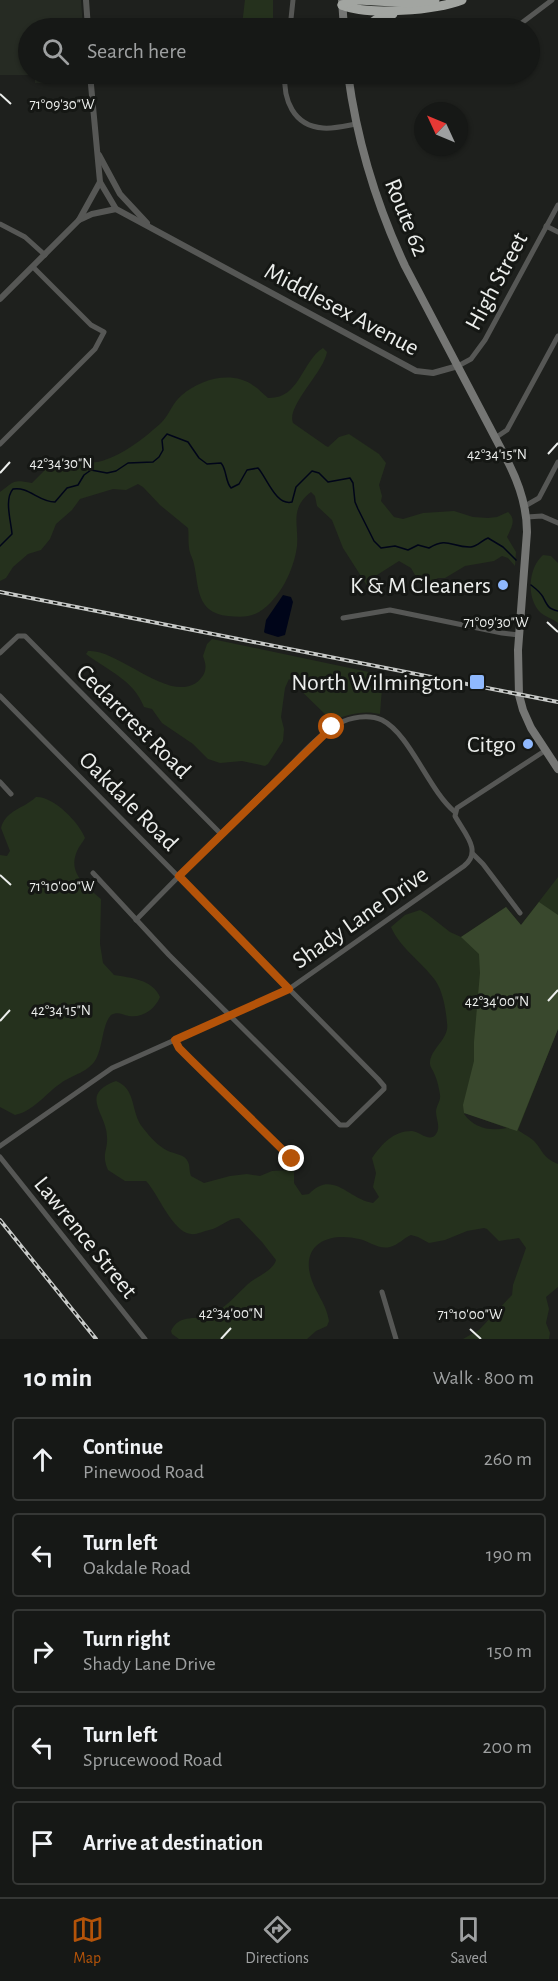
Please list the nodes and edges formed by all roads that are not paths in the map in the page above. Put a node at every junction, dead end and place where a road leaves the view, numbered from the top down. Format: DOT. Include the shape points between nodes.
graph roads {
  1 [pos="86,0"];
  2 [pos="292,0"];
  3 [pos="380,0"];
  4 [pos="435,0"];
  5 [pos="462,0"];
  6 [pos="552,0"];
  7 [pos="342,3"];
  8 [pos="417,10"];
  9 [pos="87,18"];
  10 [pos="291,18"];
  11 [pos="343,18"];
  12 [pos="381,18"];
  13 [pos="528,18"];
  14 [pos="91,84"];
  15 [pos="285,84"];
  16 [pos="350,84"];
  17 [pos="356,124"];
  18 [pos="98,152"];
  19 [pos="100,182"];
  20 [pos="115,187"];
  21 [pos="120,194"];
  22 [pos="558,205"];
  23 [pos="116,209"];
  24 [pos="79,220"];
  25 [pos="0,224"];
  26 [pos="546,226"];
  27 [pos="151,227"];
  28 [pos="558,232"];
  29 [pos="45,255"];
  30 [pos="33,267"];
  31 [pos="0,299"];
  32 [pos="558,336"];
  33 [pos="458,366"];
  34 [pos="495,438"];
  35 [pos="0,444"];
  36 [pos="558,462"];
  37 [pos="525,506"];
  38 [pos="527,517"];
  39 [pos="558,523"];
  40 [pos="343,618"];
  41 [pos="519,634"];
  42 [pos="0,653"];
  43 [pos="0,696"];
  44 [pos="546,750"];
  45 [pos="558,769"];
  46 [pos="0,782"];
  47 [pos="11,794"];
  48 [pos="455,812"];
  49 [pos="221,834"];
  50 [pos="473,854"];
  51 [pos="93,873"];
  52 [pos="179,876"];
  53 [pos="520,913"];
  54 [pos="136,920"];
  55 [pos="289,989"];
  56 [pos="230,1015"];
  57 [pos="175,1040"];
  58 [pos="0,1146"];
  59 [pos="0,1157"];
  60 [pos="292,1159"];
  61 [pos="382,1292"];
  62 [pos="145,1339"];
  63 [pos="396,1339"];
  1 -- 9 [label="street"];
  2 -- 10 [label="street"];
  3 -- 4 [label="highway"];
  3 -- 7 [label="highway"];
  5 -- 8 [label="highway"];
  6 -- 13 [label="street"];
  7 -- 8 [label="highway" via="356,10"];
  7 -- 11 [label="main road"];
  8 -- 12 [label="highway"];
  14 -- 18 [label="street"];
  15 -- 17 [label="street" via="287,100 308,124 324,128"];
  16 -- 17 [label="main road, Route 62"];
  17 -- 33 [label="main road, Route 62" via="390,233"];
  18 -- 19 [label="street"];
  18 -- 20 [label="street, Middlesex Avenue"];
  19 -- 20 [label="street"];
  19 -- 23 [label="street"];
  19 -- 24 [label="street"];
  20 -- 21 [label="street, Middlesex Avenue"];
  21 -- 23 [label="street"];
  21 -- 27 [label="street, Middlesex Avenue"];
  22 -- 26 [label="street, High Street"];
  23 -- 24 [label="street"];
  23 -- 27 [label="street, Middlesex Avenue"];
  24 -- 29 [label="street"];
  25 -- 29 [label="street"];
  26 -- 28 [label="street"];
  26 -- 33 [label="street, High Street" via="485,340 471,359"];
  27 -- 33 [label="street, Middlesex Avenue" via="416,371 434,373"];
  29 -- 30 [label="street"];
  30 -- 31 [label="street"];
  30 -- 35 [label="street" via="90,324 104,332 95,349"];
  32 -- 34 [label="street" via="507,430"];
  33 -- 34 [label="main road"];
  34 -- 37 [label="main road"];
  36 -- 37 [label="street" via="539,498"];
  37 -- 38 [label="main road"];
  38 -- 39 [label="street" via="542,516"];
  38 -- 41 [label="main road"];
  40 -- 41 [label="street" via="390,610"];
  41 -- 44 [label="main road" via="520,700 531,728"];
  42 -- 49 [label="street, Cedarcrest Road" via="22,634"];
  43 -- 52 [label="street, Oakdale Road"];
  44 -- 45 [label="main road"];
  44 -- 48 [label="street"];
  46 -- 47 [label="street"];
  48 -- 49 [label="street" via="392,728 380,719 362,717 342,722 326,732"];
  48 -- 50 [label="street"];
  49 -- 52 [label="street"];
  50 -- 53 [label="street"];
  50 -- 55 [label="street, Shady Lane Drive" via="464,866"];
  51 -- 54 [label="street"];
  52 -- 54 [label="street"];
  52 -- 55 [label="street, Oakdale Road"];
  54 -- 56 [label="street"];
  55 -- 56 [label="street, Shady Lane Drive"];
  55 -- 56 [label="street, Oakdale Road" via="384,1086 342,1126"];
  56 -- 57 [label="street, Shady Lane Drive"];
  57 -- 58 [label="street, Shady Lane Drive" via="106,1072"];
  57 -- 60 [label="street"];
  59 -- 62 [label="street, Lawrence Street"];
  61 -- 63 [label="street"];
}
